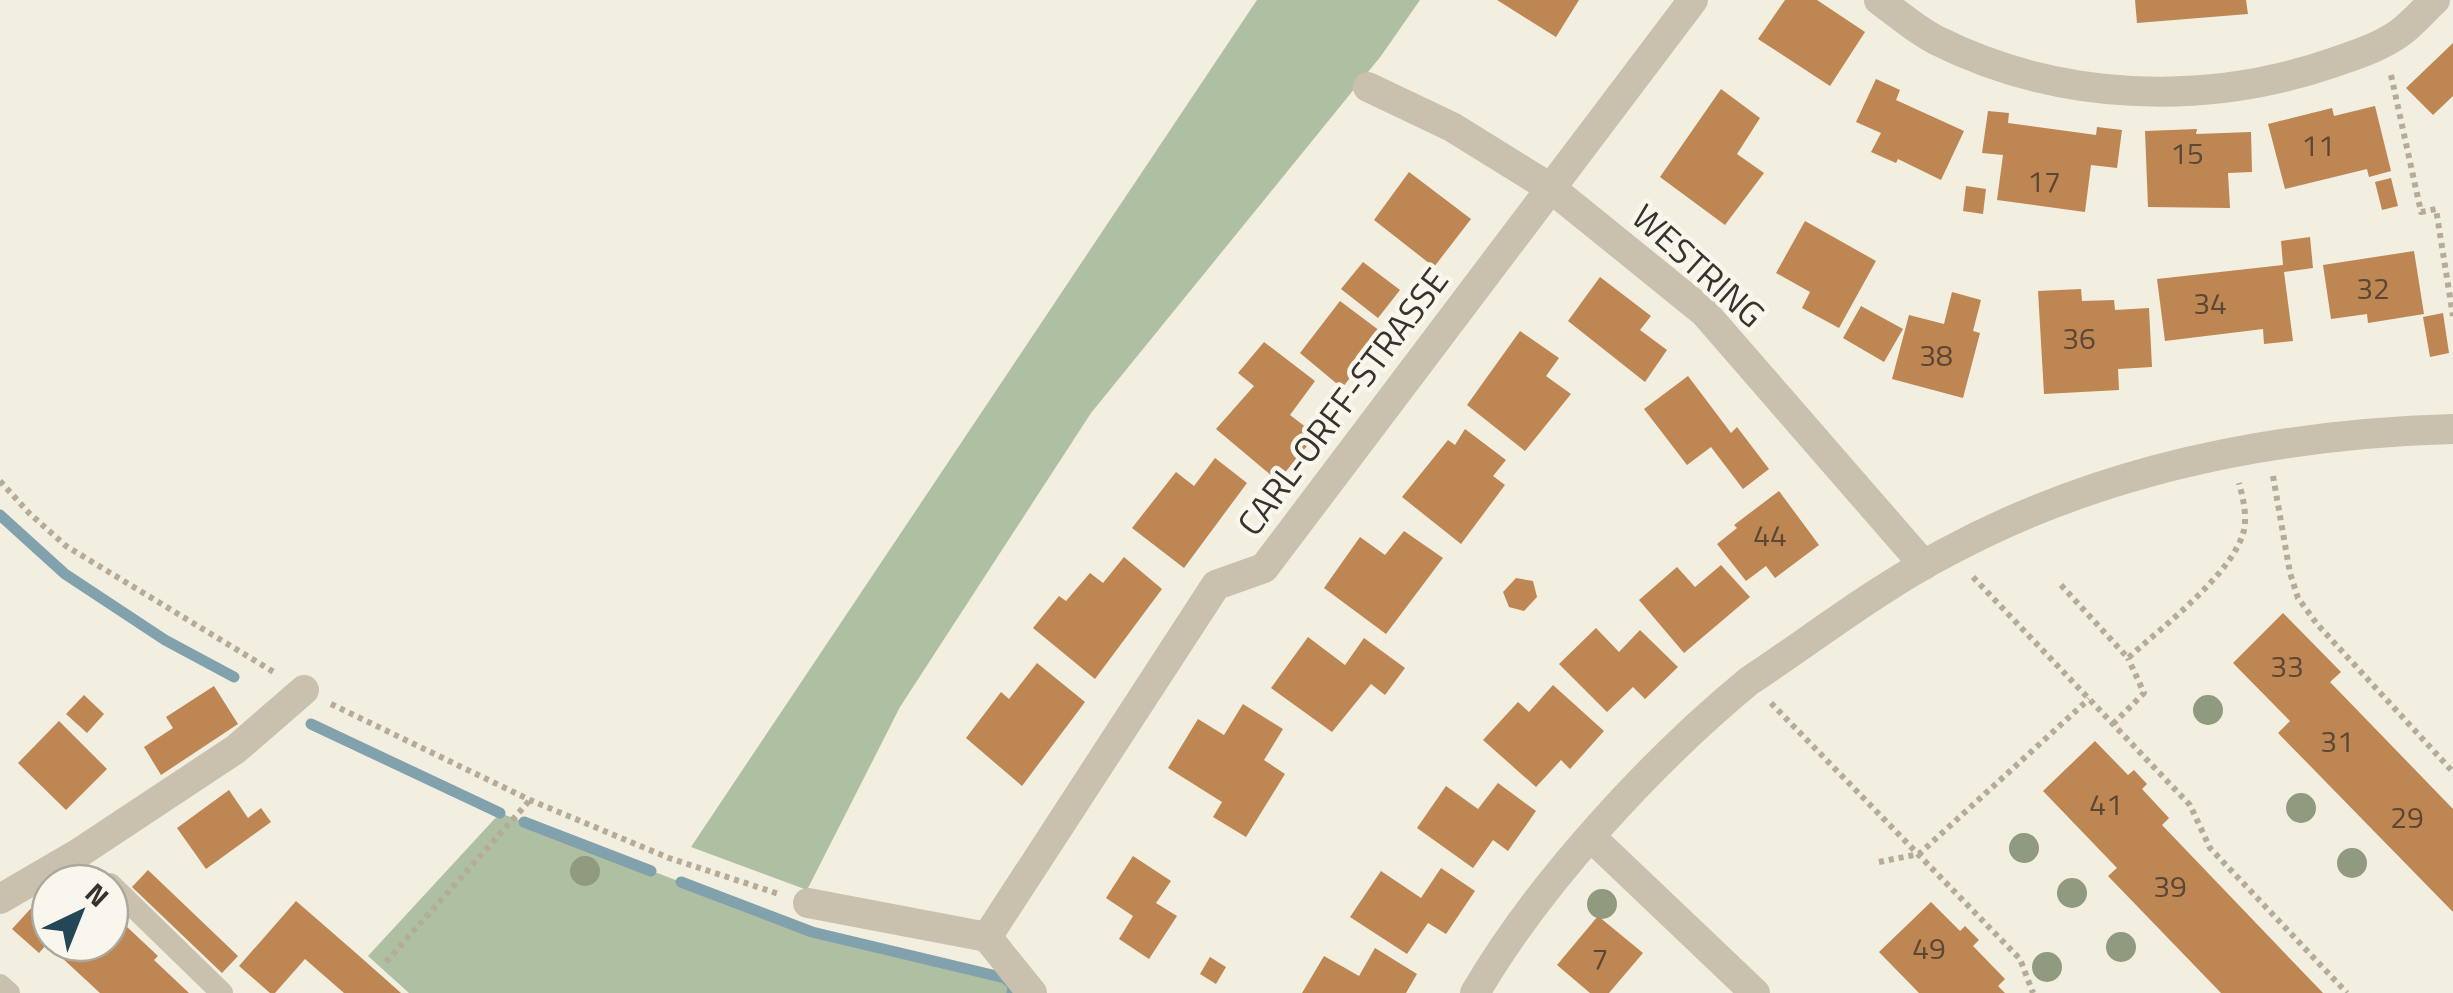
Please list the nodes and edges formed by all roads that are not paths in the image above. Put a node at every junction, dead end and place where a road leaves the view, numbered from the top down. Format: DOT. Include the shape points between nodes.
graph roads {
  1 [pos="1693,0"];
  2 [pos="1879,0"];
  3 [pos="2435,0"];
  4 [pos="1368,88"];
  5 [pos="1552,190"];
  6 [pos="2453,429"];
  7 [pos="1936,558"];
  8 [pos="304,690"];
  9 [pos="1591,837"];
  10 [pos="78,853"];
  11 [pos="89,863"];
  12 [pos="0,899"];
  13 [pos="130,903"];
  14 [pos="808,903"];
  15 [pos="987,936"];
  16 [pos="0,986"];
  17 [pos="9,993"];
  18 [pos="222,993"];
  19 [pos="1032,993"];
  20 [pos="1476,993"];
  21 [pos="1755,993"];
  1 -- 5 [label="street, CARL-ORFF-STRASSE"];
  2 -- 3 [label="street" via="1933,38 1990,63 2116,90 2190,92 2299,75 2384,43"];
  4 -- 5 [label="street, WESTRING" via="1452,127"];
  5 -- 7 [label="street, WESTRING" via="1704,312"];
  5 -- 15 [label="street, CARL-ORFF-STRASSE" via="1264,568 1216,585"];
  6 -- 7 [label="street" via="2267,445 2154,468 2058,499"];
  7 -- 9 [label="street" via="1749,681"];
  8 -- 10 [label="street" via="236,749"];
  9 -- 20 [label="street"];
  9 -- 21 [label="street"];
  10 -- 11 [label="lane"];
  10 -- 12 [label="street"];
  13 -- 18 [label="lane"];
  14 -- 15 [label="street"];
  15 -- 19 [label="street"];
  16 -- 17 [label="lane"];
}
